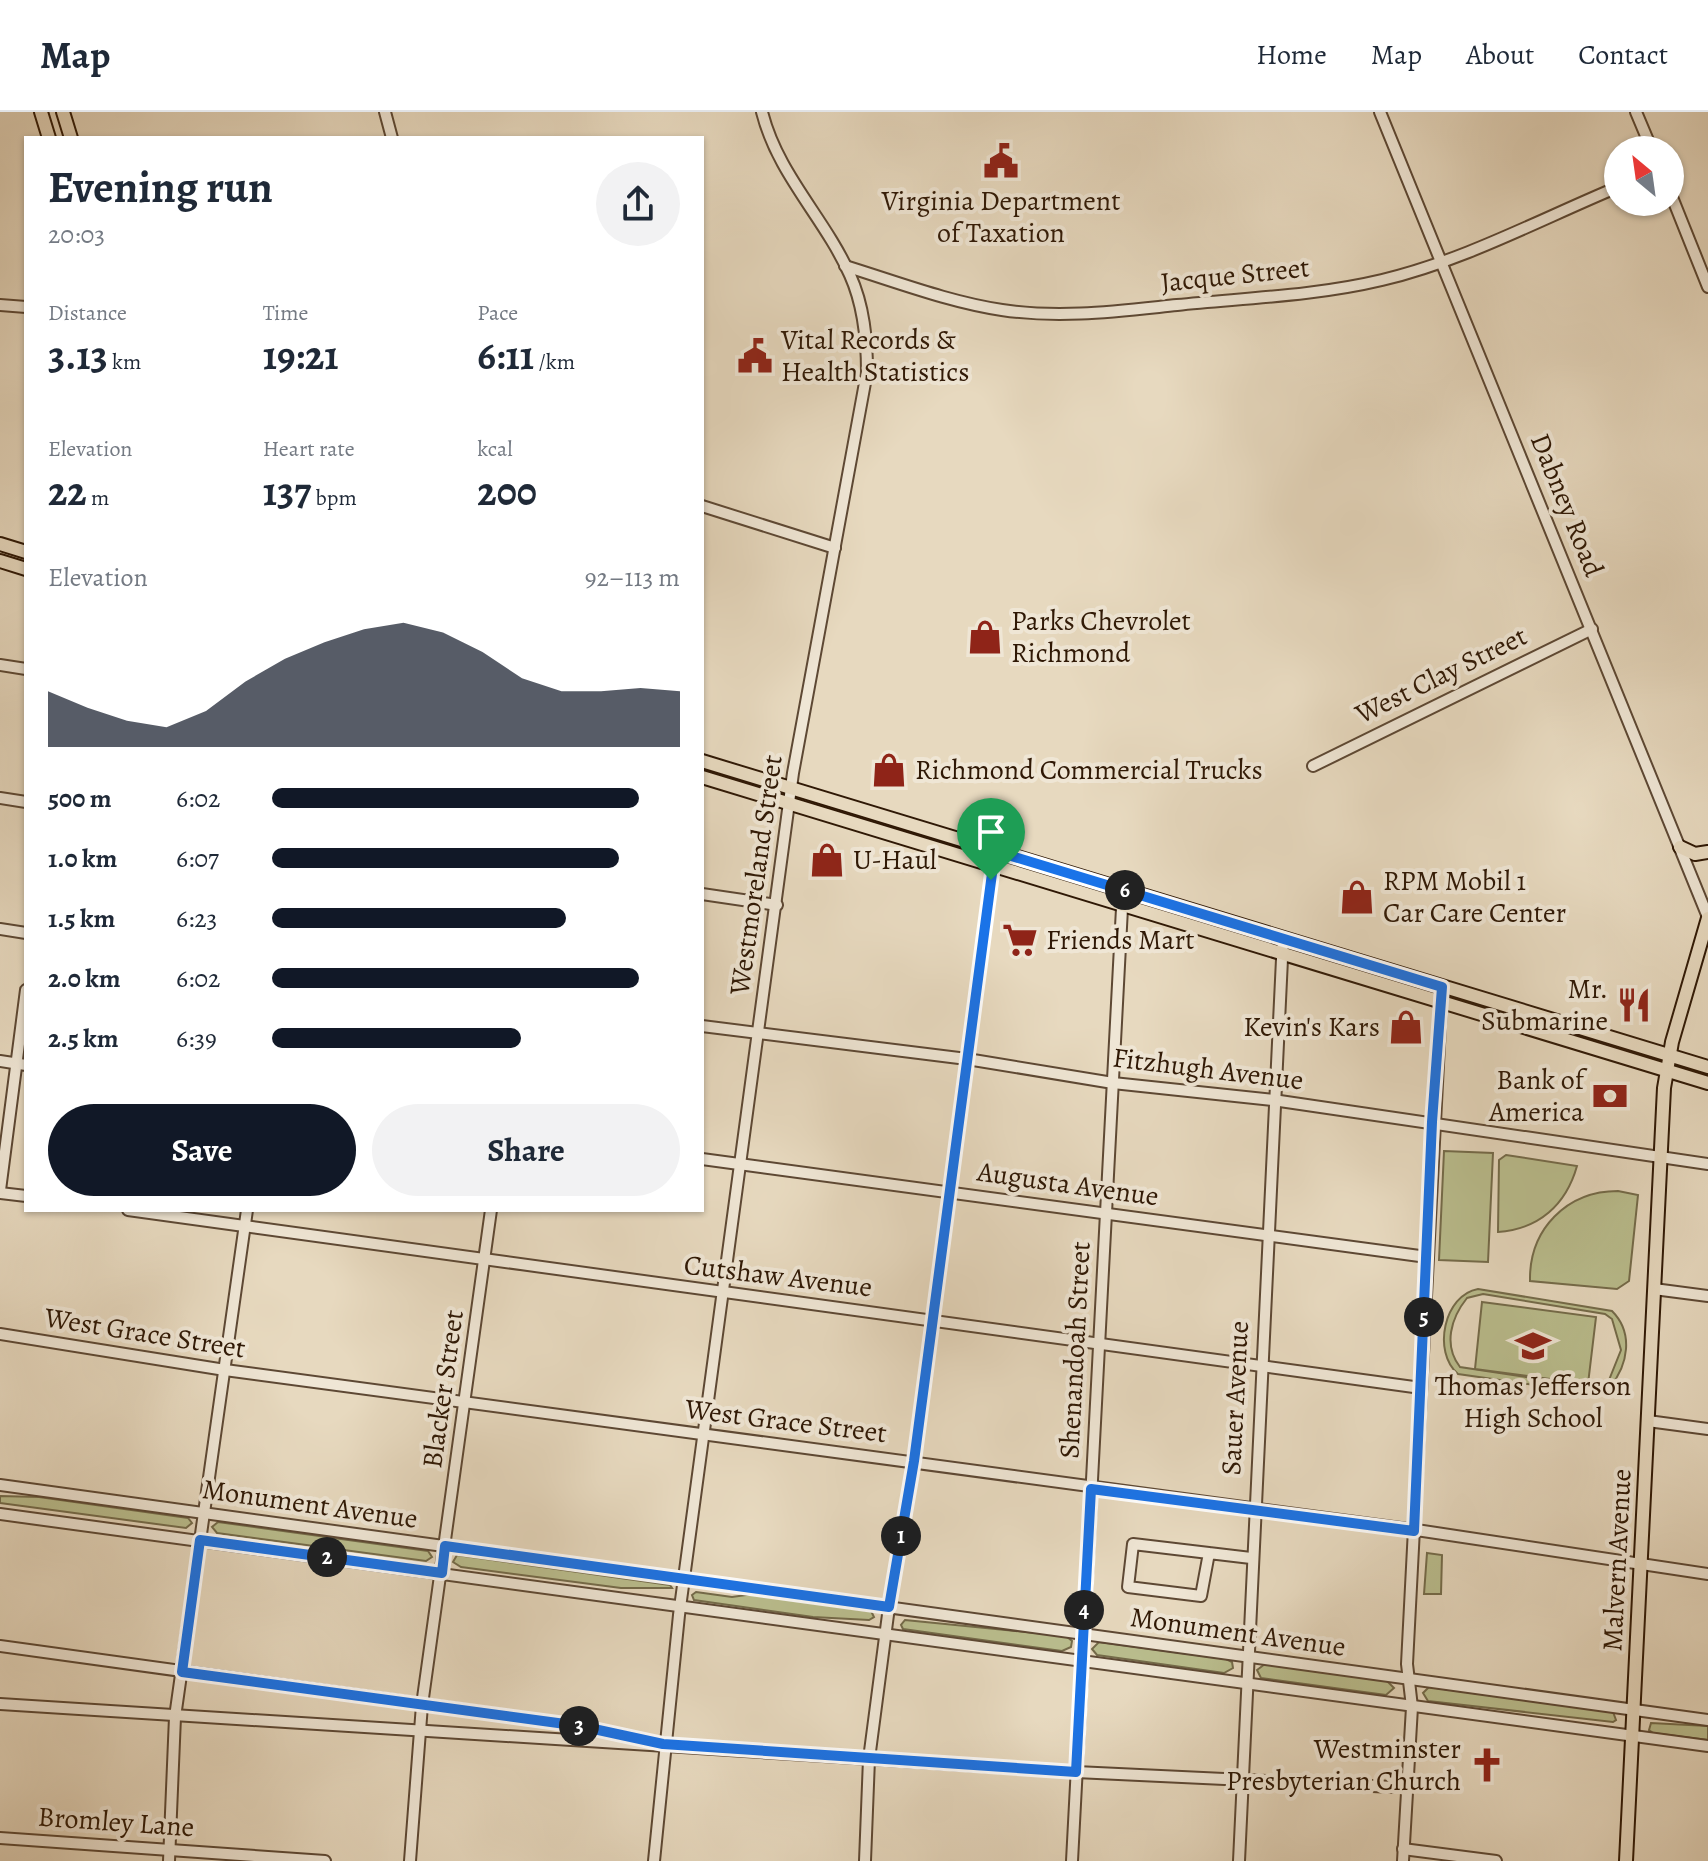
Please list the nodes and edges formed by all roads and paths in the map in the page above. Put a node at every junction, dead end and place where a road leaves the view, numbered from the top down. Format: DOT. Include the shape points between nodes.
graph roads {
  1 [pos="41,112"];
  2 [pos="63,112"];
  3 [pos="385,112"];
  4 [pos="762,112"];
  5 [pos="1380,112"];
  6 [pos="1636,112"];
  7 [pos="48,136"];
  8 [pos="70,136"];
  9 [pos="391,136"];
  10 [pos="1646,136"];
  11 [pos="1604,193"];
  12 [pos="1680,216"];
  13 [pos="1441,261"];
  14 [pos="845,266"];
  15 [pos="1708,287"];
  16 [pos="0,305"];
  17 [pos="24,307"];
  18 [pos="704,507"];
  19 [pos="0,544"];
  20 [pos="835,548"];
  21 [pos="24,551"];
  22 [pos="0,561"];
  23 [pos="24,568"];
  24 [pos="1592,629"];
  25 [pos="0,665"];
  26 [pos="24,669"];
  27 [pos="704,762"];
  28 [pos="1313,766"];
  29 [pos="704,778"];
  30 [pos="791,788"];
  31 [pos="0,798"];
  32 [pos="24,802"];
  33 [pos="790,803"];
  34 [pos="1680,847"];
  35 [pos="995,851"];
  36 [pos="1708,852"];
  37 [pos="993,865"];
  38 [pos="1123,889"];
  39 [pos="704,894"];
  40 [pos="777,905"];
  41 [pos="1122,905"];
  42 [pos="1708,918"];
  43 [pos="0,929"];
  44 [pos="24,933"];
  45 [pos="1283,938"];
  46 [pos="1283,953"];
  47 [pos="1442,987"];
  48 [pos="1441,1002"];
  49 [pos="24,1020"];
  50 [pos="704,1026"];
  51 [pos="759,1034"];
  52 [pos="1669,1055"];
  53 [pos="967,1059"];
  54 [pos="0,1061"];
  55 [pos="21,1064"];
  56 [pos="1708,1067"];
  57 [pos="1666,1070"];
  58 [pos="1113,1083"];
  59 [pos="1708,1083"];
  60 [pos="1273,1100"];
  61 [pos="1432,1122"];
  62 [pos="1661,1157"];
  63 [pos="704,1159"];
  64 [pos="1708,1164"];
  65 [pos="741,1165"];
  66 [pos="0,1191"];
  67 [pos="950,1192"];
  68 [pos="24,1196"];
  69 [pos="143,1212"];
  70 [pos="247,1212"];
  71 [pos="491,1212"];
  72 [pos="1106,1215"];
  73 [pos="244,1225"];
  74 [pos="1267,1235"];
  75 [pos="1427,1257"];
  76 [pos="485,1259"];
  77 [pos="1654,1289"];
  78 [pos="723,1294"];
  79 [pos="1708,1296"];
  80 [pos="933,1319"];
  81 [pos="0,1334"];
  82 [pos="1099,1346"];
  83 [pos="1261,1364"];
  84 [pos="225,1370"];
  85 [pos="1421,1388"];
  86 [pos="463,1402"];
  87 [pos="1648,1421"];
  88 [pos="1708,1429"];
  89 [pos="704,1435"];
  90 [pos="914,1461"];
  91 [pos="0,1485"];
  92 [pos="1091,1489"];
  93 [pos="1253,1510"];
  94 [pos="204,1513"];
  95 [pos="0,1514"];
  96 [pos="1414,1531"];
  97 [pos="200,1540"];
  98 [pos="445,1546"];
  99 [pos="1209,1553"];
  100 [pos="1251,1558"];
  101 [pos="1640,1562"];
  102 [pos="442,1573"];
  103 [pos="1708,1574"];
  104 [pos="684,1580"];
  105 [pos="681,1605"];
  106 [pos="889,1607"];
  107 [pos="886,1633"];
  108 [pos="1083,1633"];
  109 [pos="0,1646"];
  110 [pos="1246,1658"];
  111 [pos="1082,1662"];
  112 [pos="182,1672"];
  113 [pos="1408,1681"];
  114 [pos="1245,1684"];
  115 [pos="0,1704"];
  116 [pos="422,1705"];
  117 [pos="1412,1707"];
  118 [pos="1633,1710"];
  119 [pos="175,1717"];
  120 [pos="1708,1720"];
  121 [pos="420,1731"];
  122 [pos="1631,1734"];
  123 [pos="663,1744"];
  124 [pos="1708,1746"];
  125 [pos="869,1759"];
  126 [pos="1076,1772"];
  127 [pos="1240,1780"];
  128 [pos="1406,1784"];
  129 [pos="0,1838"];
  130 [pos="169,1849"];
  131 [pos="1403,1849"];
  132 [pos="169,1861"];
  133 [pos="325,1861"];
  134 [pos="410,1861"];
  135 [pos="654,1861"];
  136 [pos="865,1861"];
  137 [pos="1072,1861"];
  138 [pos="1239,1861"];
  139 [pos="1403,1861"];
  140 [pos="1496,1861"];
  141 [pos="1626,1861"];
  1 -- 7 [label="main road"];
  2 -- 8 [label="main road"];
  3 -- 9 [label="street"];
  4 -- 14 [label="street, Westmoreland Street" via="778,159"];
  5 -- 13 [label="street, Dabney Road"];
  6 -- 10 [label="street"];
  11 -- 13 [label="street, Jacque Street"];
  12 -- 15 [label="street"];
  13 -- 14 [label="street, Jacque Street" via="1344,288 1080,315 983,307"];
  13 -- 24 [label="street, Dabney Road"];
  14 -- 20 [label="street, Westmoreland Street" via="863,316 867,372"];
  16 -- 17 [label="street"];
  18 -- 20 [label="street"];
  19 -- 21 [label="main road"];
  20 -- 30 [label="street, Westmoreland Street"];
  22 -- 23 [label="main road"];
  24 -- 28 [label="street, West Clay Street"];
  24 -- 34 [label="street, Dabney Road"];
  25 -- 26 [label="street"];
  27 -- 30 [label="main road"];
  29 -- 33 [label="main road"];
  30 -- 33 [label="street, Westmoreland Street"];
  30 -- 35 [label="main road"];
  31 -- 32 [label="street"];
  33 -- 37 [label="main road"];
  33 -- 40 [label="street, Westmoreland Street"];
  34 -- 36 [label="main road" via="1695,854"];
  34 -- 42 [label="street, Dabney Road"];
  35 -- 37 [label="street"];
  35 -- 38 [label="main road"];
  37 -- 41 [label="main road"];
  37 -- 53 [label="street"];
  38 -- 41 [label="street, Shenandoah Street"];
  38 -- 45 [label="main road"];
  39 -- 40 [label="street"];
  40 -- 51 [label="street, Westmoreland Street"];
  41 -- 46 [label="main road"];
  41 -- 58 [label="street, Shenandoah Street"];
  42 -- 52 [label="main road, Malvern Avenue"];
  43 -- 44 [label="street"];
  45 -- 46 [label="street, Sauer Avenue"];
  45 -- 47 [label="main road"];
  46 -- 48 [label="main road"];
  46 -- 60 [label="street, Sauer Avenue"];
  47 -- 48 [label="street"];
  47 -- 52 [label="main road"];
  48 -- 57 [label="main road"];
  48 -- 61 [label="street"];
  49 -- 55 [label="street"];
  50 -- 51 [label="street, Fitzhugh Avenue"];
  51 -- 53 [label="street, Fitzhugh Avenue"];
  51 -- 65 [label="street, Westmoreland Street"];
  52 -- 56 [label="main road"];
  52 -- 57 [label="main road, Malvern Avenue"];
  53 -- 58 [label="street, Fitzhugh Avenue"];
  53 -- 67 [label="street"];
  54 -- 55 [label="street"];
  55 -- 66 [label="street"];
  57 -- 59 [label="main road"];
  57 -- 62 [label="main road, Malvern Avenue"];
  58 -- 60 [label="street, Fitzhugh Avenue"];
  58 -- 72 [label="street, Shenandoah Street"];
  60 -- 61 [label="street, Fitzhugh Avenue"];
  60 -- 74 [label="street, Sauer Avenue"];
  61 -- 62 [label="street, Fitzhugh Avenue"];
  61 -- 75 [label="street"];
  62 -- 64 [label="street, Fitzhugh Avenue"];
  62 -- 77 [label="main road, Malvern Avenue"];
  63 -- 65 [label="street, Augusta Avenue"];
  65 -- 67 [label="street, Augusta Avenue"];
  65 -- 78 [label="street, Westmoreland Street"];
  66 -- 68 [label="street"];
  67 -- 72 [label="street, Augusta Avenue"];
  67 -- 80 [label="street"];
  69 -- 73 [label="street, Cutshaw Avenue"];
  70 -- 73 [label="street"];
  71 -- 76 [label="street, Blacker Street"];
  72 -- 74 [label="street, Augusta Avenue"];
  72 -- 82 [label="street, Shenandoah Street"];
  73 -- 76 [label="street, Cutshaw Avenue"];
  73 -- 84 [label="street"];
  74 -- 75 [label="street, Augusta Avenue"];
  74 -- 83 [label="street, Sauer Avenue"];
  75 -- 85 [label="street"];
  76 -- 78 [label="street, Cutshaw Avenue"];
  76 -- 86 [label="street, Blacker Street"];
  77 -- 79 [label="street"];
  77 -- 87 [label="main road, Malvern Avenue"];
  78 -- 80 [label="street, Cutshaw Avenue"];
  78 -- 89 [label="street, Westmoreland Street"];
  80 -- 82 [label="street, Cutshaw Avenue"];
  80 -- 90 [label="street"];
  81 -- 84 [label="street, West Grace Street"];
  82 -- 83 [label="street, Cutshaw Avenue"];
  82 -- 92 [label="street, Shenandoah Street"];
  83 -- 85 [label="street, Cutshaw Avenue"];
  83 -- 93 [label="street, Sauer Avenue"];
  84 -- 86 [label="street, West Grace Street"];
  84 -- 94 [label="street"];
  85 -- 96 [label="street"];
  86 -- 89 [label="street, West Grace Street"];
  86 -- 98 [label="street, Blacker Street"];
  87 -- 88 [label="street"];
  87 -- 101 [label="main road, Malvern Avenue"];
  89 -- 90 [label="street, West Grace Street"];
  89 -- 104 [label="street, Westmoreland Street"];
  90 -- 92 [label="street, West Grace Street"];
  90 -- 106 [label="street"];
  91 -- 94 [label="street, Monument Avenue"];
  92 -- 93 [label="street, West Grace Street"];
  92 -- 108 [label="street, Shenandoah Street"];
  93 -- 96 [label="street, West Grace Street"];
  93 -- 100 [label="street, Sauer Avenue"];
  94 -- 97 [label="street"];
  94 -- 98 [label="street, Monument Avenue"];
  95 -- 97 [label="street, Monument Avenue"];
  96 -- 101 [label="street, West Grace Street"];
  96 -- 113 [label="street"];
  97 -- 102 [label="street, Monument Avenue"];
  97 -- 112 [label="street"];
  98 -- 102 [label="street, Blacker Street"];
  98 -- 104 [label="street, Monument Avenue"];
  99 -- 99 [label="street" via="1133,1544 1128,1587 1201,1596"];
  99 -- 100 [label="street"];
  100 -- 110 [label="street, Sauer Avenue"];
  101 -- 103 [label="street, West Grace Street"];
  101 -- 118 [label="main road, Malvern Avenue"];
  102 -- 105 [label="street, Monument Avenue"];
  102 -- 116 [label="street, Blacker Street"];
  104 -- 105 [label="street, Westmoreland Street"];
  104 -- 106 [label="street, Monument Avenue"];
  105 -- 107 [label="street, Monument Avenue"];
  105 -- 123 [label="street, Westmoreland Street"];
  106 -- 107 [label="street"];
  106 -- 108 [label="street, Monument Avenue"];
  107 -- 111 [label="street, Monument Avenue"];
  107 -- 125 [label="street"];
  108 -- 110 [label="street, Monument Avenue"];
  108 -- 111 [label="street, Shenandoah Street"];
  109 -- 112 [label="street"];
  110 -- 113 [label="street, Monument Avenue"];
  110 -- 114 [label="street, Sauer Avenue"];
  111 -- 114 [label="street, Monument Avenue"];
  111 -- 126 [label="street, Shenandoah Street"];
  112 -- 116 [label="street"];
  112 -- 119 [label="street"];
  113 -- 117 [label="street"];
  113 -- 118 [label="street, Monument Avenue"];
  114 -- 117 [label="street, Monument Avenue"];
  114 -- 127 [label="street, Sauer Avenue"];
  115 -- 119 [label="street"];
  116 -- 121 [label="street, Blacker Street"];
  116 -- 123 [label="street" via="580,1726"];
  117 -- 122 [label="street, Monument Avenue"];
  117 -- 128 [label="street"];
  118 -- 120 [label="street, Monument Avenue"];
  118 -- 122 [label="main road, Malvern Avenue"];
  119 -- 121 [label="street"];
  119 -- 130 [label="street"];
  121 -- 123 [label="street"];
  121 -- 134 [label="street, Blacker Street"];
  122 -- 124 [label="street, Monument Avenue"];
  122 -- 141 [label="main road, Malvern Avenue"];
  123 -- 125 [label="street"];
  123 -- 135 [label="street, Westmoreland Street"];
  125 -- 126 [label="street"];
  125 -- 136 [label="street"];
  126 -- 127 [label="street"];
  126 -- 137 [label="street, Shenandoah Street"];
  127 -- 128 [label="street"];
  127 -- 138 [label="street, Sauer Avenue"];
  128 -- 131 [label="street"];
  129 -- 130 [label="street, Bromley Lane"];
  130 -- 132 [label="street"];
  130 -- 133 [label="street, Bromley Lane"];
  131 -- 139 [label="street"];
  131 -- 140 [label="street"];
}
